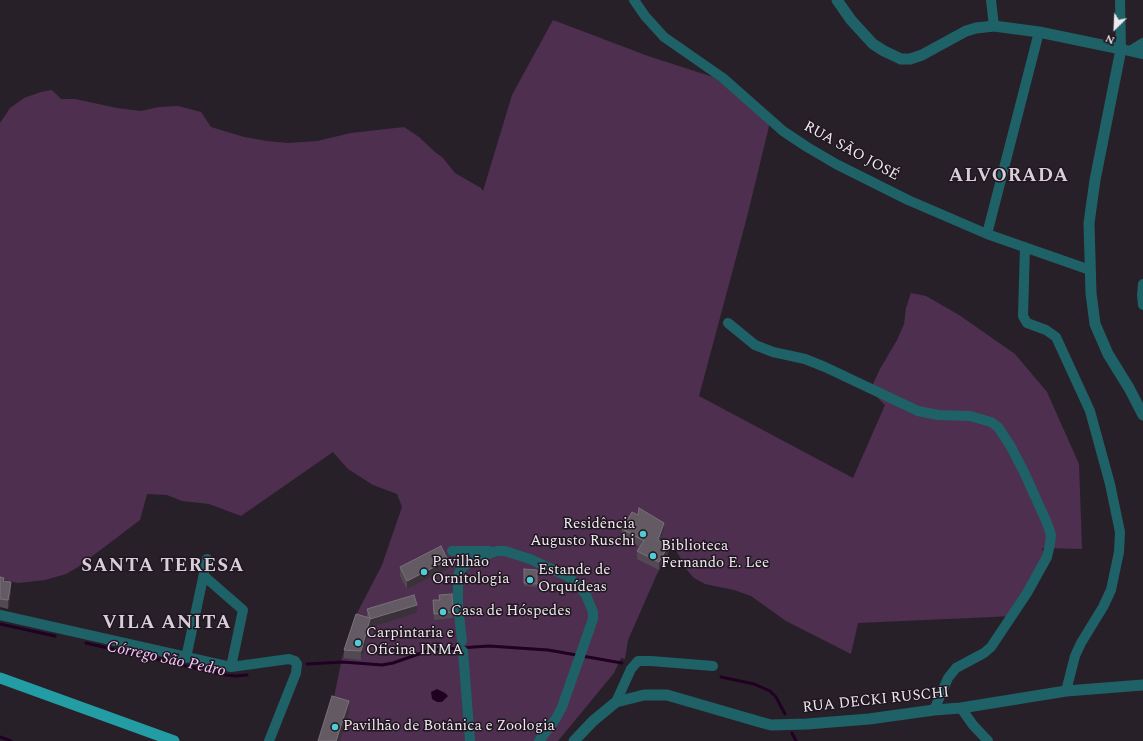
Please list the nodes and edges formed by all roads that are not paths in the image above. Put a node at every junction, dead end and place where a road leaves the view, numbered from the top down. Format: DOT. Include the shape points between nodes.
graph roads {
  1 [pos="634,0"];
  2 [pos="837,0"];
  3 [pos="991,0"];
  4 [pos="1120,0"];
  5 [pos="994,26"];
  6 [pos="1039,32"];
  7 [pos="1143,43"];
  8 [pos="1126,50"];
  9 [pos="1143,54"];
  10 [pos="987,234"];
  11 [pos="1025,247"];
  12 [pos="1090,270"];
  13 [pos="1143,284"];
  14 [pos="1143,305"];
  15 [pos="728,323"];
  16 [pos="1143,415"];
  17 [pos="452,551"];
  18 [pos="497,551"];
  19 [pos="207,559"];
  20 [pos="204,576"];
  21 [pos="0,615"];
  22 [pos="186,658"];
  23 [pos="713,666"];
  24 [pos="231,667"];
  25 [pos="0,678"];
  26 [pos="1143,683"];
  27 [pos="1066,691"];
  28 [pos="616,702"];
  29 [pos="960,708"];
  30 [pos="934,710"];
  31 [pos="174,741"];
  32 [pos="269,741"];
  33 [pos="470,741"];
  34 [pos="539,741"];
  35 [pos="574,741"];
  36 [pos="988,741"];
  1 -- 10 [label="street, RUA SÃO JOSÉ" via="664,37 723,78 783,131 807,147 908,200"];
  2 -- 5 [label="street" via="873,44 901,59 922,55 966,31"];
  3 -- 5 [label="street"];
  4 -- 8 [label="street"];
  5 -- 6 [label="street"];
  6 -- 8 [label="street"];
  6 -- 10 [label="street"];
  7 -- 8 [label="street"];
  8 -- 9 [label="street"];
  8 -- 12 [label="street" via="1095,180 1090,223"];
  10 -- 11 [label="street, RUA SÃO JOSÉ"];
  11 -- 12 [label="street, RUA SÃO JOSÉ"];
  11 -- 27 [label="street" via="1023,316 1027,323 1056,336 1090,411 1120,532 1120,552 1111,590 1075,656"];
  12 -- 16 [label="street" via="1095,324 1108,354"];
  13 -- 14 [label="street"];
  15 -- 30 [label="street" via="759,347 825,366 918,411 938,415 970,416 991,422 998,428 1021,466 1051,535 1047,557 991,648 956,668 948,678"];
  17 -- 18 [label="street"];
  18 -- 33 [label="street" via="471,561 458,576 458,605"];
  18 -- 34 [label="street" via="506,551 530,559 567,576 586,595 593,612 593,619 562,708"];
  19 -- 20 [label="street"];
  20 -- 22 [label="street"];
  20 -- 24 [label="street" via="243,610"];
  21 -- 22 [label="street"];
  22 -- 24 [label="street"];
  23 -- 28 [label="street" via="638,661 631,669"];
  24 -- 32 [label="street" via="289,659 297,664"];
  25 -- 31 [label="main road"];
  26 -- 27 [label="street, RUA DECKI RUSCHI"];
  27 -- 29 [label="street, RUA DECKI RUSCHI"];
  28 -- 30 [label="street, RUA DECKI RUSCHI" via="644,695 667,695 771,725 869,719"];
  28 -- 35 [label="street"];
  29 -- 30 [label="street, RUA DECKI RUSCHI"];
  29 -- 36 [label="street"];
}
